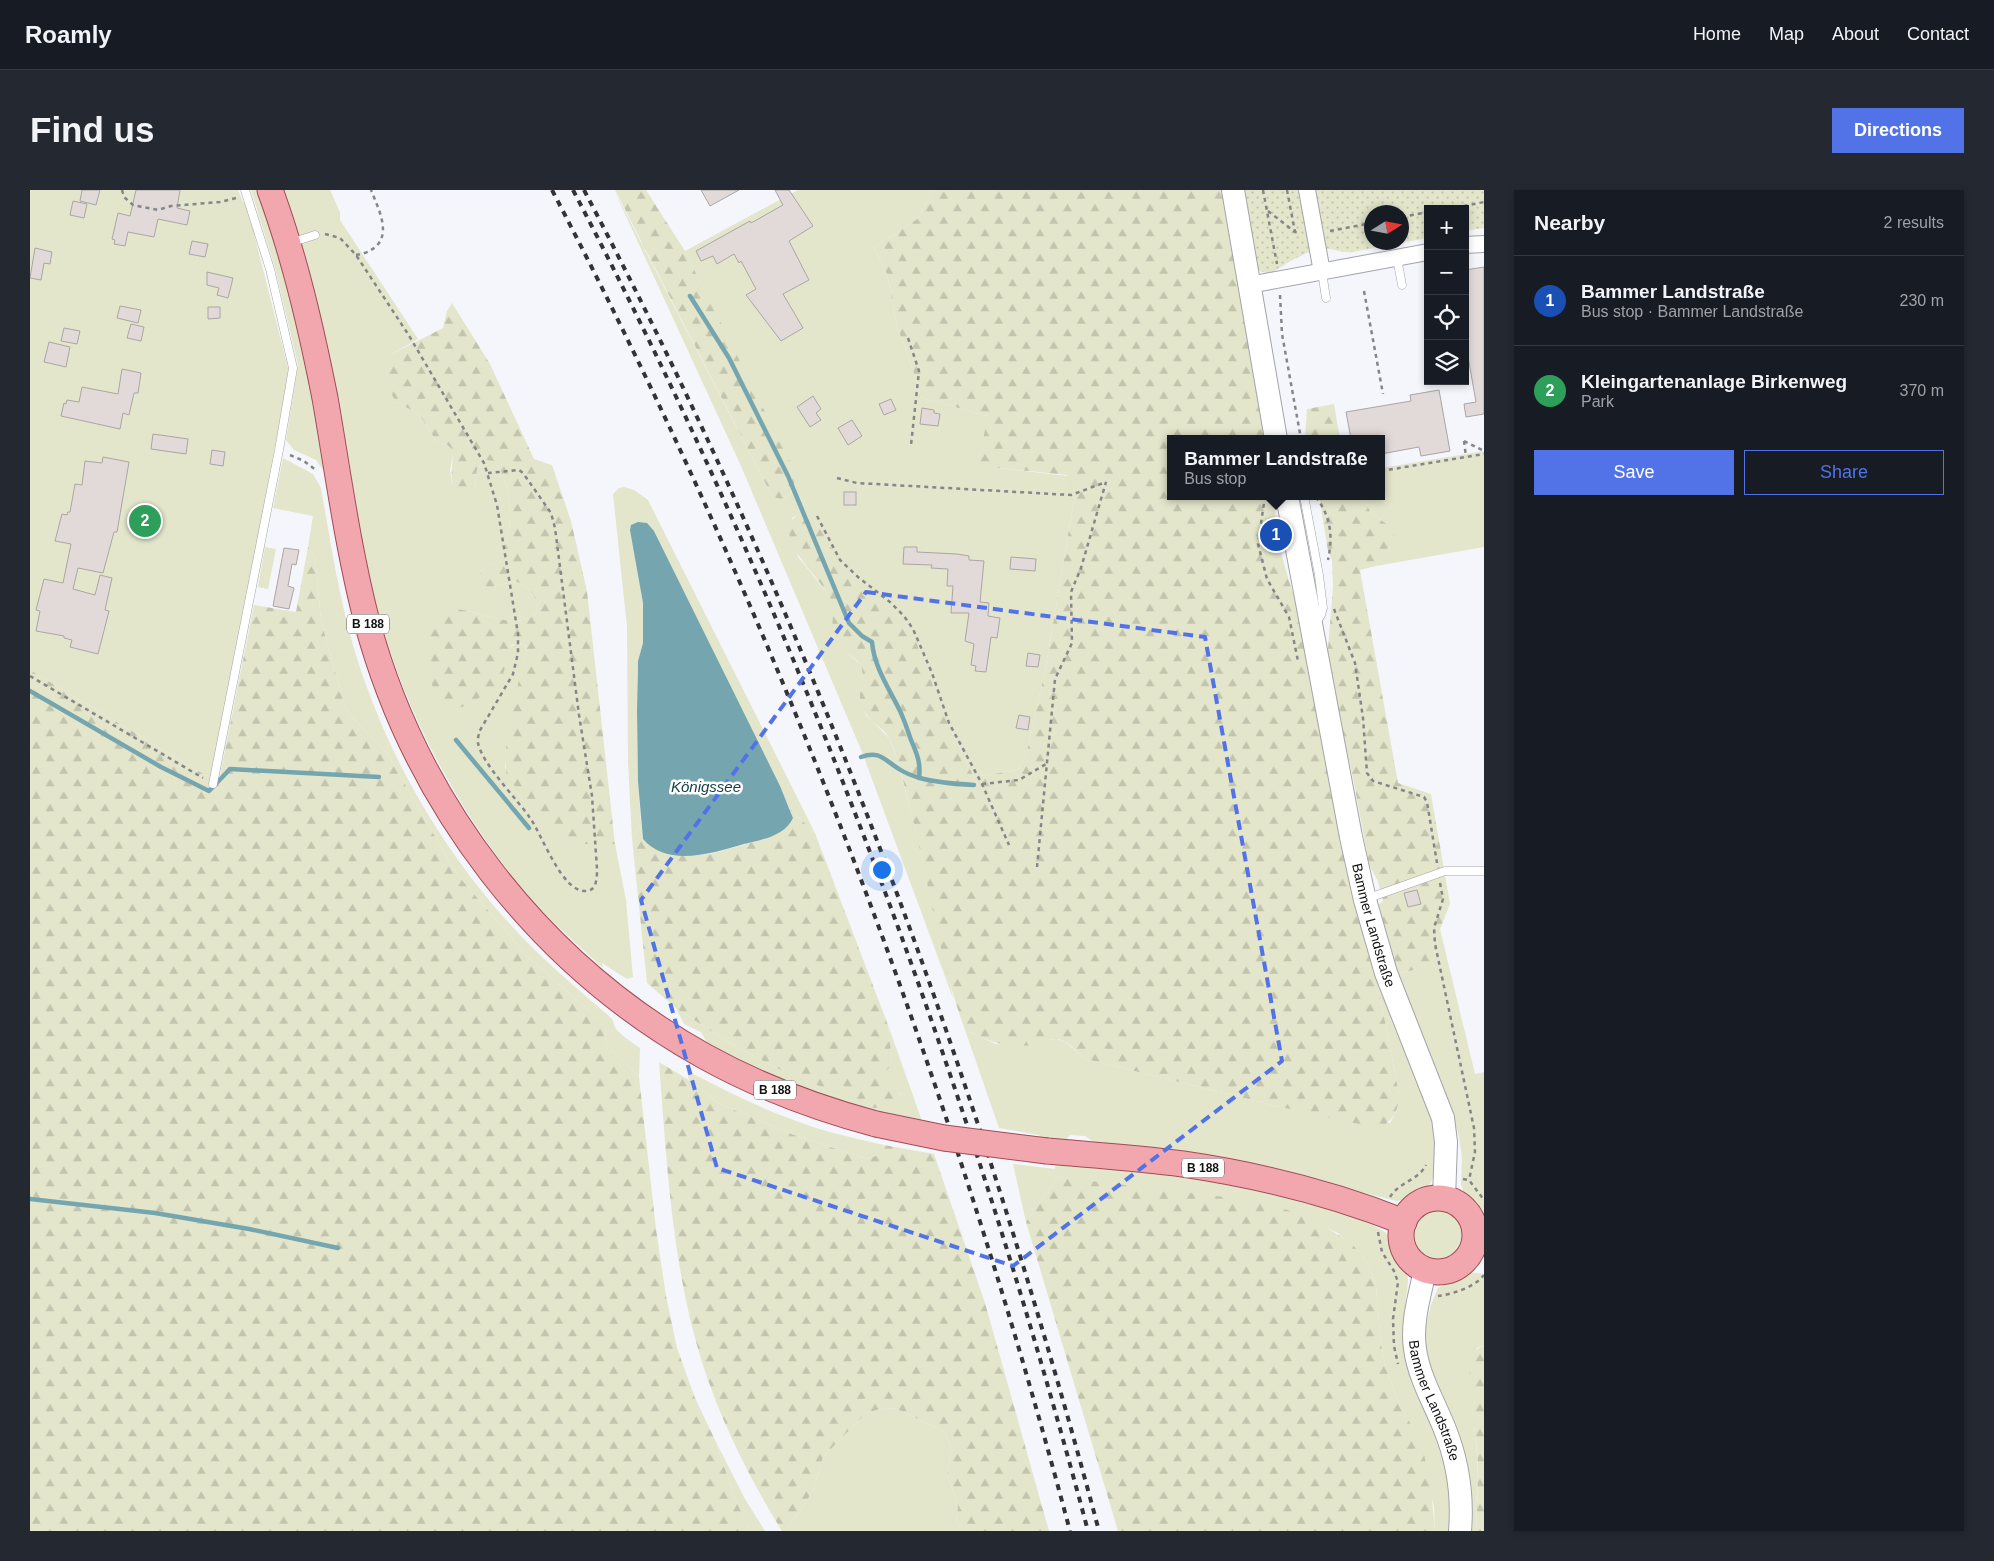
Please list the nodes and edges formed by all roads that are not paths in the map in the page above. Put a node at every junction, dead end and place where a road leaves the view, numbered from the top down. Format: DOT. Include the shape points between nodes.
graph roads {
  1 [pos="1233,190"];
  2 [pos="1307,190"];
  3 [pos="254,191"];
  4 [pos="315,235"];
  5 [pos="288,244"];
  6 [pos="1484,244"];
  7 [pos="1469,245"];
  8 [pos="1424,253"];
  9 [pos="1397,258"];
  10 [pos="1322,272"];
  11 [pos="1402,285"];
  12 [pos="1249,286"];
  13 [pos="1326,298"];
  14 [pos="1278,432"];
  15 [pos="1288,500"];
  16 [pos="1305,500"];
  17 [pos="1310,627"];
  18 [pos="213,784"];
  19 [pos="1484,871"];
  20 [pos="1365,900"];
  21 [pos="1444,1199"];
  22 [pos="1404,1222"];
  23 [pos="1481,1268"];
  24 [pos="1425,1270"];
  25 [pos="1460,1531"];
  1 -- 12 [label="main road"];
  2 -- 10 [label="street"];
  3 -- 5 [label="main road, B 188"];
  3 -- 18 [label="lane" via="293,368"];
  4 -- 5 [label="lane"];
  5 -- 22 [label="main road, B 188, bridge" via="315,349 362,599 377,654 401,718 441,798 492,873 549,938 607,990 680,1042 733,1071 824,1109 944,1138 1230,1172 1306,1190"];
  6 -- 7 [label="street"];
  8 -- 9 [label="street"];
  9 -- 10 [label="street"];
  9 -- 11 [label="lane"];
  10 -- 12 [label="street"];
  10 -- 13 [label="lane"];
  12 -- 14 [label="main road"];
  15 -- 17 [label="main road, Bammer Landstraße"];
  16 -- 17 [label="lane" via="1323,608 1318,621"];
  17 -- 20 [label="main road, Bammer Landstraße"];
  19 -- 20 [label="lane" via="1445,871"];
  20 -- 21 [label="main road, Bammer Landstraße" via="1386,973 1443,1118 1446,1142"];
  21 -- 22 [label="main road" via="1420,1203"];
  21 -- 23 [label="main road" via="1467,1212 1473,1223"];
  22 -- 24 [label="main road" via="1402,1241 1405,1250 1410,1259"];
  23 -- 24 [label="main road" via="1461,1264 1453,1269"];
  24 -- 25 [label="main road, Bammer Landstraße" via="1414,1326 1414,1346 1424,1384 1444,1427 1457,1466 1462,1502"];
}
